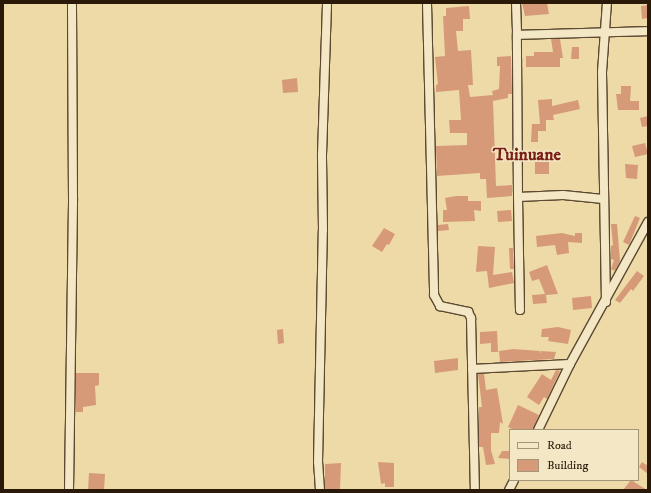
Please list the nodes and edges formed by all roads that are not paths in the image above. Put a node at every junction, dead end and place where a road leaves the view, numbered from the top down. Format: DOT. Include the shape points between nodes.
graph roads {
  1 [pos="72,3"];
  2 [pos="327,3"];
  3 [pos="427,3"];
  4 [pos="516,3"];
  5 [pos="607,3"];
  6 [pos="606,30"];
  7 [pos="648,30"];
  8 [pos="517,35"];
  9 [pos="518,197"];
  10 [pos="603,199"];
  11 [pos="648,222"];
  12 [pos="606,302"];
  13 [pos="520,310"];
  14 [pos="570,364"];
  15 [pos="472,369"];
  16 [pos="538,429"];
  17 [pos="514,481"];
  18 [pos="69,490"];
  19 [pos="320,490"];
  20 [pos="475,490"];
  21 [pos="509,490"];
  1 -- 18 [label="street" via="73,198"];
  2 -- 19 [label="street" via="322,155"];
  3 -- 15 [label="street" via="434,295 440,306 468,312 471,318"];
  4 -- 8 [label="street"];
  5 -- 6 [label="street"];
  6 -- 7 [label="street"];
  6 -- 8 [label="street"];
  6 -- 10 [label="street" via="602,72"];
  8 -- 9 [label="street"];
  9 -- 10 [label="street" via="563,195"];
  9 -- 13 [label="street"];
  10 -- 12 [label="street"];
  11 -- 12 [label="street"];
  12 -- 14 [label="street"];
  14 -- 15 [label="street"];
  14 -- 16 [label="street"];
  15 -- 20 [label="street"];
  17 -- 21 [label="street"];
}
